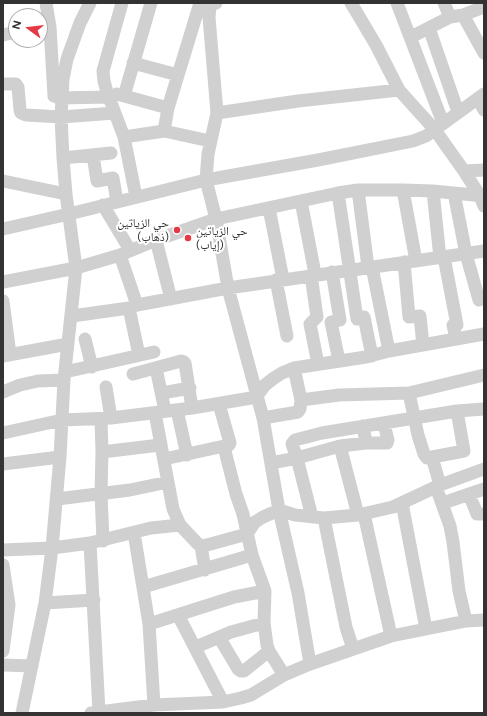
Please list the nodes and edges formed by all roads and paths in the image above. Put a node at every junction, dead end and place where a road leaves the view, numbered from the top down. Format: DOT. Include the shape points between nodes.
graph roads {
  1 [pos="90,3"];
  2 [pos="122,3"];
  3 [pos="151,3"];
  4 [pos="209,3"];
  5 [pos="352,3"];
  6 [pos="397,3"];
  7 [pos="444,3"];
  8 [pos="484,7"];
  9 [pos="463,14"];
  10 [pos="450,18"];
  11 [pos="429,28"];
  12 [pos="411,37"];
  13 [pos="48,48"];
  14 [pos="484,53"];
  15 [pos="133,63"];
  16 [pos="178,75"];
  17 [pos="3,84"];
  18 [pos="399,90"];
  19 [pos="108,94"];
  20 [pos="124,96"];
  21 [pos="62,98"];
  22 [pos="482,101"];
  23 [pos="168,108"];
  24 [pos="458,112"];
  25 [pos="115,113"];
  26 [pos="217,113"];
  27 [pos="61,117"];
  28 [pos="439,127"];
  29 [pos="164,131"];
  30 [pos="124,137"];
  31 [pos="210,141"];
  32 [pos="111,153"];
  33 [pos="93,156"];
  34 [pos="63,158"];
  35 [pos="484,170"];
  36 [pos="464,171"];
  37 [pos="206,180"];
  38 [pos="3,182"];
  39 [pos="358,190"];
  40 [pos="403,190"];
  41 [pos="433,191"];
  42 [pos="338,193"];
  43 [pos="454,193"];
  44 [pos="66,194"];
  45 [pos="136,197"];
  46 [pos="483,200"];
  47 [pos="301,201"];
  48 [pos="117,202"];
  49 [pos="103,205"];
  50 [pos="269,208"];
  51 [pos="69,214"];
  52 [pos="216,219"];
  53 [pos="3,230"];
  54 [pos="156,240"];
  55 [pos="125,252"];
  56 [pos="484,252"];
  57 [pos="466,254"];
  58 [pos="442,257"];
  59 [pos="410,262"];
  60 [pos="370,267"];
  61 [pos="76,268"];
  62 [pos="349,269"];
  63 [pos="332,272"];
  64 [pos="313,275"];
  65 [pos="279,280"];
  66 [pos="3,282"];
  67 [pos="228,288"];
  68 [pos="170,299"];
  69 [pos="479,300"];
  70 [pos="3,301"];
  71 [pos="133,306"];
  72 [pos="72,316"];
  73 [pos="484,334"];
  74 [pos="287,336"];
  75 [pos="85,339"];
  76 [pos="456,339"];
  77 [pos="68,344"];
  78 [pos="422,345"];
  79 [pos="389,351"];
  80 [pos="145,353"];
  81 [pos="7,355"];
  82 [pos="372,356"];
  83 [pos="339,361"];
  84 [pos="318,364"];
  85 [pos="92,367"];
  86 [pos="294,368"];
  87 [pos="151,370"];
  88 [pos="133,374"];
  89 [pos="484,375"];
  90 [pos="64,376"];
  91 [pos="106,387"];
  92 [pos="190,388"];
  93 [pos="3,392"];
  94 [pos="162,393"];
  95 [pos="409,393"];
  96 [pos="257,396"];
  97 [pos="301,400"];
  98 [pos="219,404"];
  99 [pos="192,408"];
  100 [pos="484,409"];
  101 [pos="166,411"];
  102 [pos="457,411"];
  103 [pos="263,418"];
  104 [pos="106,419"];
  105 [pos="415,419"];
  106 [pos="62,420"];
  107 [pos="384,424"];
  108 [pos="363,426"];
  109 [pos="3,432"];
  110 [pos="366,443"];
  111 [pos="160,445"];
  112 [pos="340,446"];
  113 [pos="224,447"];
  114 [pos="102,452"];
  115 [pos="187,455"];
  116 [pos="432,457"];
  117 [pos="60,458"];
  118 [pos="297,458"];
  119 [pos="164,460"];
  120 [pos="271,463"];
  121 [pos="3,464"];
  122 [pos="484,469"];
  123 [pos="168,482"];
  124 [pos="438,486"];
  125 [pos="484,489"];
  126 [pos="101,493"];
  127 [pos="468,494"];
  128 [pos="56,499"];
  129 [pos="402,503"];
  130 [pos="443,503"];
  131 [pos="280,510"];
  132 [pos="361,514"];
  133 [pos="484,514"];
  134 [pos="318,517"];
  135 [pos="180,525"];
  136 [pos="134,533"];
  137 [pos="247,534"];
  138 [pos="96,542"];
  139 [pos="201,546"];
  140 [pos="52,548"];
  141 [pos="3,550"];
  142 [pos="252,555"];
  143 [pos="3,565"];
  144 [pos="205,570"];
  145 [pos="143,587"];
  146 [pos="265,591"];
  147 [pos="94,600"];
  148 [pos="45,603"];
  149 [pos="178,616"];
  150 [pos="484,620"];
  151 [pos="466,621"];
  152 [pos="264,623"];
  153 [pos="150,624"];
  154 [pos="426,629"];
  155 [pos="391,636"];
  156 [pos="219,637"];
  157 [pos="196,647"];
  158 [pos="353,649"];
  159 [pos="3,651"];
  160 [pos="269,651"];
  161 [pos="310,664"];
  162 [pos="3,665"];
  163 [pos="32,666"];
  164 [pos="284,675"];
  165 [pos="223,702"];
  166 [pos="154,706"];
  167 [pos="95,712"];
  168 [pos="22,713"];
  1 -- 21 [label="street" via="67,59"];
  2 -- 19 [label="street" via="103,71"];
  3 -- 15 [label="street"];
  4 -- 16 [label="street"];
  4 -- 26 [label="street"];
  5 -- 18 [label="street"];
  6 -- 12 [label="street"];
  7 -- 10 [label="street"];
  8 -- 9 [label="street"];
  9 -- 10 [label="street"];
  9 -- 14 [label="street"];
  10 -- 11 [label="street"];
  11 -- 12 [label="street"];
  11 -- 24 [label="street"];
  12 -- 28 [label="street"];
  13 -- 21 [label="street" via="53,92 56,98"];
  15 -- 16 [label="street"];
  15 -- 20 [label="street"];
  16 -- 23 [label="street"];
  17 -- 27 [label="street" via="16,84 22,112"];
  18 -- 26 [label="street"];
  18 -- 28 [label="street"];
  19 -- 20 [label="street"];
  19 -- 21 [label="street"];
  19 -- 25 [label="street"];
  20 -- 23 [label="street"];
  21 -- 27 [label="street"];
  22 -- 24 [label="street"];
  23 -- 29 [label="street"];
  24 -- 28 [label="street"];
  25 -- 27 [label="street"];
  25 -- 30 [label="street"];
  26 -- 31 [label="street"];
  27 -- 34 [label="street"];
  28 -- 36 [label="street"];
  28 -- 37 [label="street" via="413,141"];
  29 -- 30 [label="street"];
  29 -- 31 [label="street"];
  30 -- 45 [label="street"];
  31 -- 37 [label="street"];
  32 -- 33 [label="street"];
  33 -- 34 [label="street"];
  33 -- 48 [label="street" via="97,181 113,178"];
  34 -- 44 [label="street"];
  35 -- 36 [label="street"];
  36 -- 46 [label="street"];
  37 -- 45 [label="street"];
  37 -- 52 [label="street"];
  38 -- 44 [label="street"];
  39 -- 40 [label="street"];
  39 -- 42 [label="street"];
  39 -- 60 [label="street"];
  40 -- 41 [label="street"];
  40 -- 59 [label="street"];
  41 -- 43 [label="street"];
  41 -- 58 [label="street"];
  42 -- 47 [label="street"];
  42 -- 62 [label="street"];
  43 -- 46 [label="street"];
  43 -- 57 [label="street"];
  44 -- 51 [label="street"];
  45 -- 48 [label="street"];
  47 -- 50 [label="street"];
  47 -- 64 [label="street"];
  48 -- 49 [label="street"];
  49 -- 51 [label="street"];
  49 -- 55 [label="street"];
  50 -- 52 [label="street"];
  50 -- 65 [label="street"];
  51 -- 53 [label="street"];
  51 -- 61 [label="street"];
  52 -- 54 [label="street"];
  52 -- 67 [label="street"];
  54 -- 55 [label="street"];
  54 -- 68 [label="street"];
  55 -- 61 [label="street"];
  55 -- 71 [label="street"];
  56 -- 57 [label="street"];
  57 -- 58 [label="street"];
  57 -- 69 [label="street"];
  58 -- 59 [label="street"];
  58 -- 76 [label="street" via="457,325 453,325"];
  59 -- 60 [label="street"];
  59 -- 78 [label="street" via="409,317 420,316"];
  60 -- 62 [label="street"];
  60 -- 79 [label="street"];
  61 -- 66 [label="street"];
  61 -- 72 [label="street"];
  62 -- 63 [label="street"];
  62 -- 82 [label="street" via="357,318 364,317"];
  63 -- 64 [label="street"];
  63 -- 83 [label="street" via="340,320 330,322"];
  64 -- 65 [label="street"];
  64 -- 84 [label="street" via="317,318 310,324"];
  65 -- 67 [label="street"];
  65 -- 74 [label="street"];
  67 -- 68 [label="street"];
  67 -- 96 [label="street"];
  68 -- 71 [label="street"];
  70 -- 81 [label="street"];
  71 -- 72 [label="street"];
  71 -- 80 [label="street"];
  72 -- 77 [label="street"];
  73 -- 76 [label="street"];
  75 -- 85 [label="street"];
  76 -- 78 [label="street"];
  77 -- 81 [label="street"];
  77 -- 90 [label="street"];
  78 -- 79 [label="street"];
  79 -- 82 [label="street"];
  80 -- 85 [label="street"];
  80 -- 87 [label="street"];
  82 -- 83 [label="street"];
  83 -- 84 [label="street"];
  84 -- 86 [label="street"];
  85 -- 90 [label="street"];
  86 -- 96 [label="street" via="274,378"];
  86 -- 97 [label="street"];
  87 -- 88 [label="street"];
  87 -- 92 [label="street" via="184,362"];
  87 -- 94 [label="street"];
  89 -- 95 [label="street"];
  90 -- 93 [label="street" via="20,385"];
  90 -- 106 [label="street"];
  91 -- 104 [label="street"];
  92 -- 94 [label="street"];
  92 -- 99 [label="street"];
  94 -- 101 [label="street"];
  95 -- 97 [label="street" via="339,395"];
  95 -- 105 [label="street"];
  96 -- 98 [label="street"];
  96 -- 103 [label="street"];
  97 -- 103 [label="street" via="298,412"];
  98 -- 99 [label="street"];
  98 -- 113 [label="street" via="230,443"];
  99 -- 101 [label="street"];
  100 -- 102 [label="street"];
  101 -- 104 [label="street"];
  101 -- 111 [label="street"];
  101 -- 115 [label="street"];
  102 -- 105 [label="street"];
  102 -- 116 [label="street" via="464,451"];
  103 -- 120 [label="street"];
  104 -- 106 [label="street"];
  104 -- 114 [label="street"];
  105 -- 107 [label="street"];
  105 -- 116 [label="street" via="424,454 428,458"];
  106 -- 109 [label="street"];
  106 -- 117 [label="street"];
  107 -- 108 [label="street"];
  107 -- 110 [label="street" via="387,443"];
  108 -- 110 [label="street"];
  108 -- 118 [label="street" via="295,440 292,444"];
  110 -- 112 [label="street"];
  111 -- 114 [label="street"];
  111 -- 119 [label="street"];
  112 -- 118 [label="street"];
  112 -- 132 [label="street"];
  113 -- 115 [label="street"];
  113 -- 137 [label="street"];
  114 -- 126 [label="street"];
  115 -- 119 [label="street"];
  116 -- 124 [label="street"];
  117 -- 121 [label="street"];
  117 -- 128 [label="street"];
  118 -- 120 [label="street"];
  118 -- 134 [label="street"];
  119 -- 123 [label="street"];
  120 -- 131 [label="street"];
  122 -- 124 [label="street"];
  123 -- 126 [label="street"];
  123 -- 135 [label="street" via="173,509"];
  124 -- 129 [label="street"];
  124 -- 130 [label="street"];
  125 -- 127 [label="street"];
  126 -- 128 [label="street"];
  126 -- 138 [label="street"];
  127 -- 130 [label="street"];
  127 -- 133 [label="street" via="477,514"];
  128 -- 140 [label="street"];
  129 -- 132 [label="street"];
  129 -- 154 [label="street"];
  130 -- 151 [label="street" via="453,542 459,591"];
  131 -- 134 [label="street" via="296,515"];
  131 -- 137 [label="street" via="255,522"];
  131 -- 161 [label="street"];
  132 -- 134 [label="street"];
  132 -- 155 [label="street"];
  134 -- 158 [label="street"];
  135 -- 136 [label="street" via="151,528"];
  135 -- 139 [label="street"];
  136 -- 138 [label="street"];
  136 -- 145 [label="street"];
  137 -- 139 [label="street"];
  137 -- 142 [label="street"];
  138 -- 140 [label="street"];
  138 -- 147 [label="street"];
  139 -- 144 [label="street"];
  140 -- 141 [label="street"];
  140 -- 148 [label="street"];
  142 -- 144 [label="street"];
  142 -- 146 [label="street"];
  143 -- 159 [label="street" via="9,605"];
  144 -- 145 [label="street"];
  145 -- 153 [label="street"];
  146 -- 149 [label="street" via="234,597"];
  146 -- 152 [label="street"];
  147 -- 148 [label="street"];
  147 -- 167 [label="street"];
  148 -- 163 [label="street"];
  149 -- 153 [label="street"];
  149 -- 157 [label="street"];
  150 -- 151 [label="street"];
  151 -- 154 [label="street"];
  152 -- 156 [label="street"];
  152 -- 160 [label="street"];
  153 -- 166 [label="street"];
  154 -- 155 [label="street"];
  155 -- 158 [label="street"];
  156 -- 157 [label="street"];
  156 -- 160 [label="street" via="238,669 244,672"];
  157 -- 165 [label="street"];
  158 -- 161 [label="street"];
  160 -- 164 [label="street"];
  161 -- 164 [label="street"];
  162 -- 163 [label="street"];
  163 -- 168 [label="street"];
  164 -- 165 [label="street" via="251,695"];
  165 -- 166 [label="street"];
  166 -- 167 [label="street"];
}
